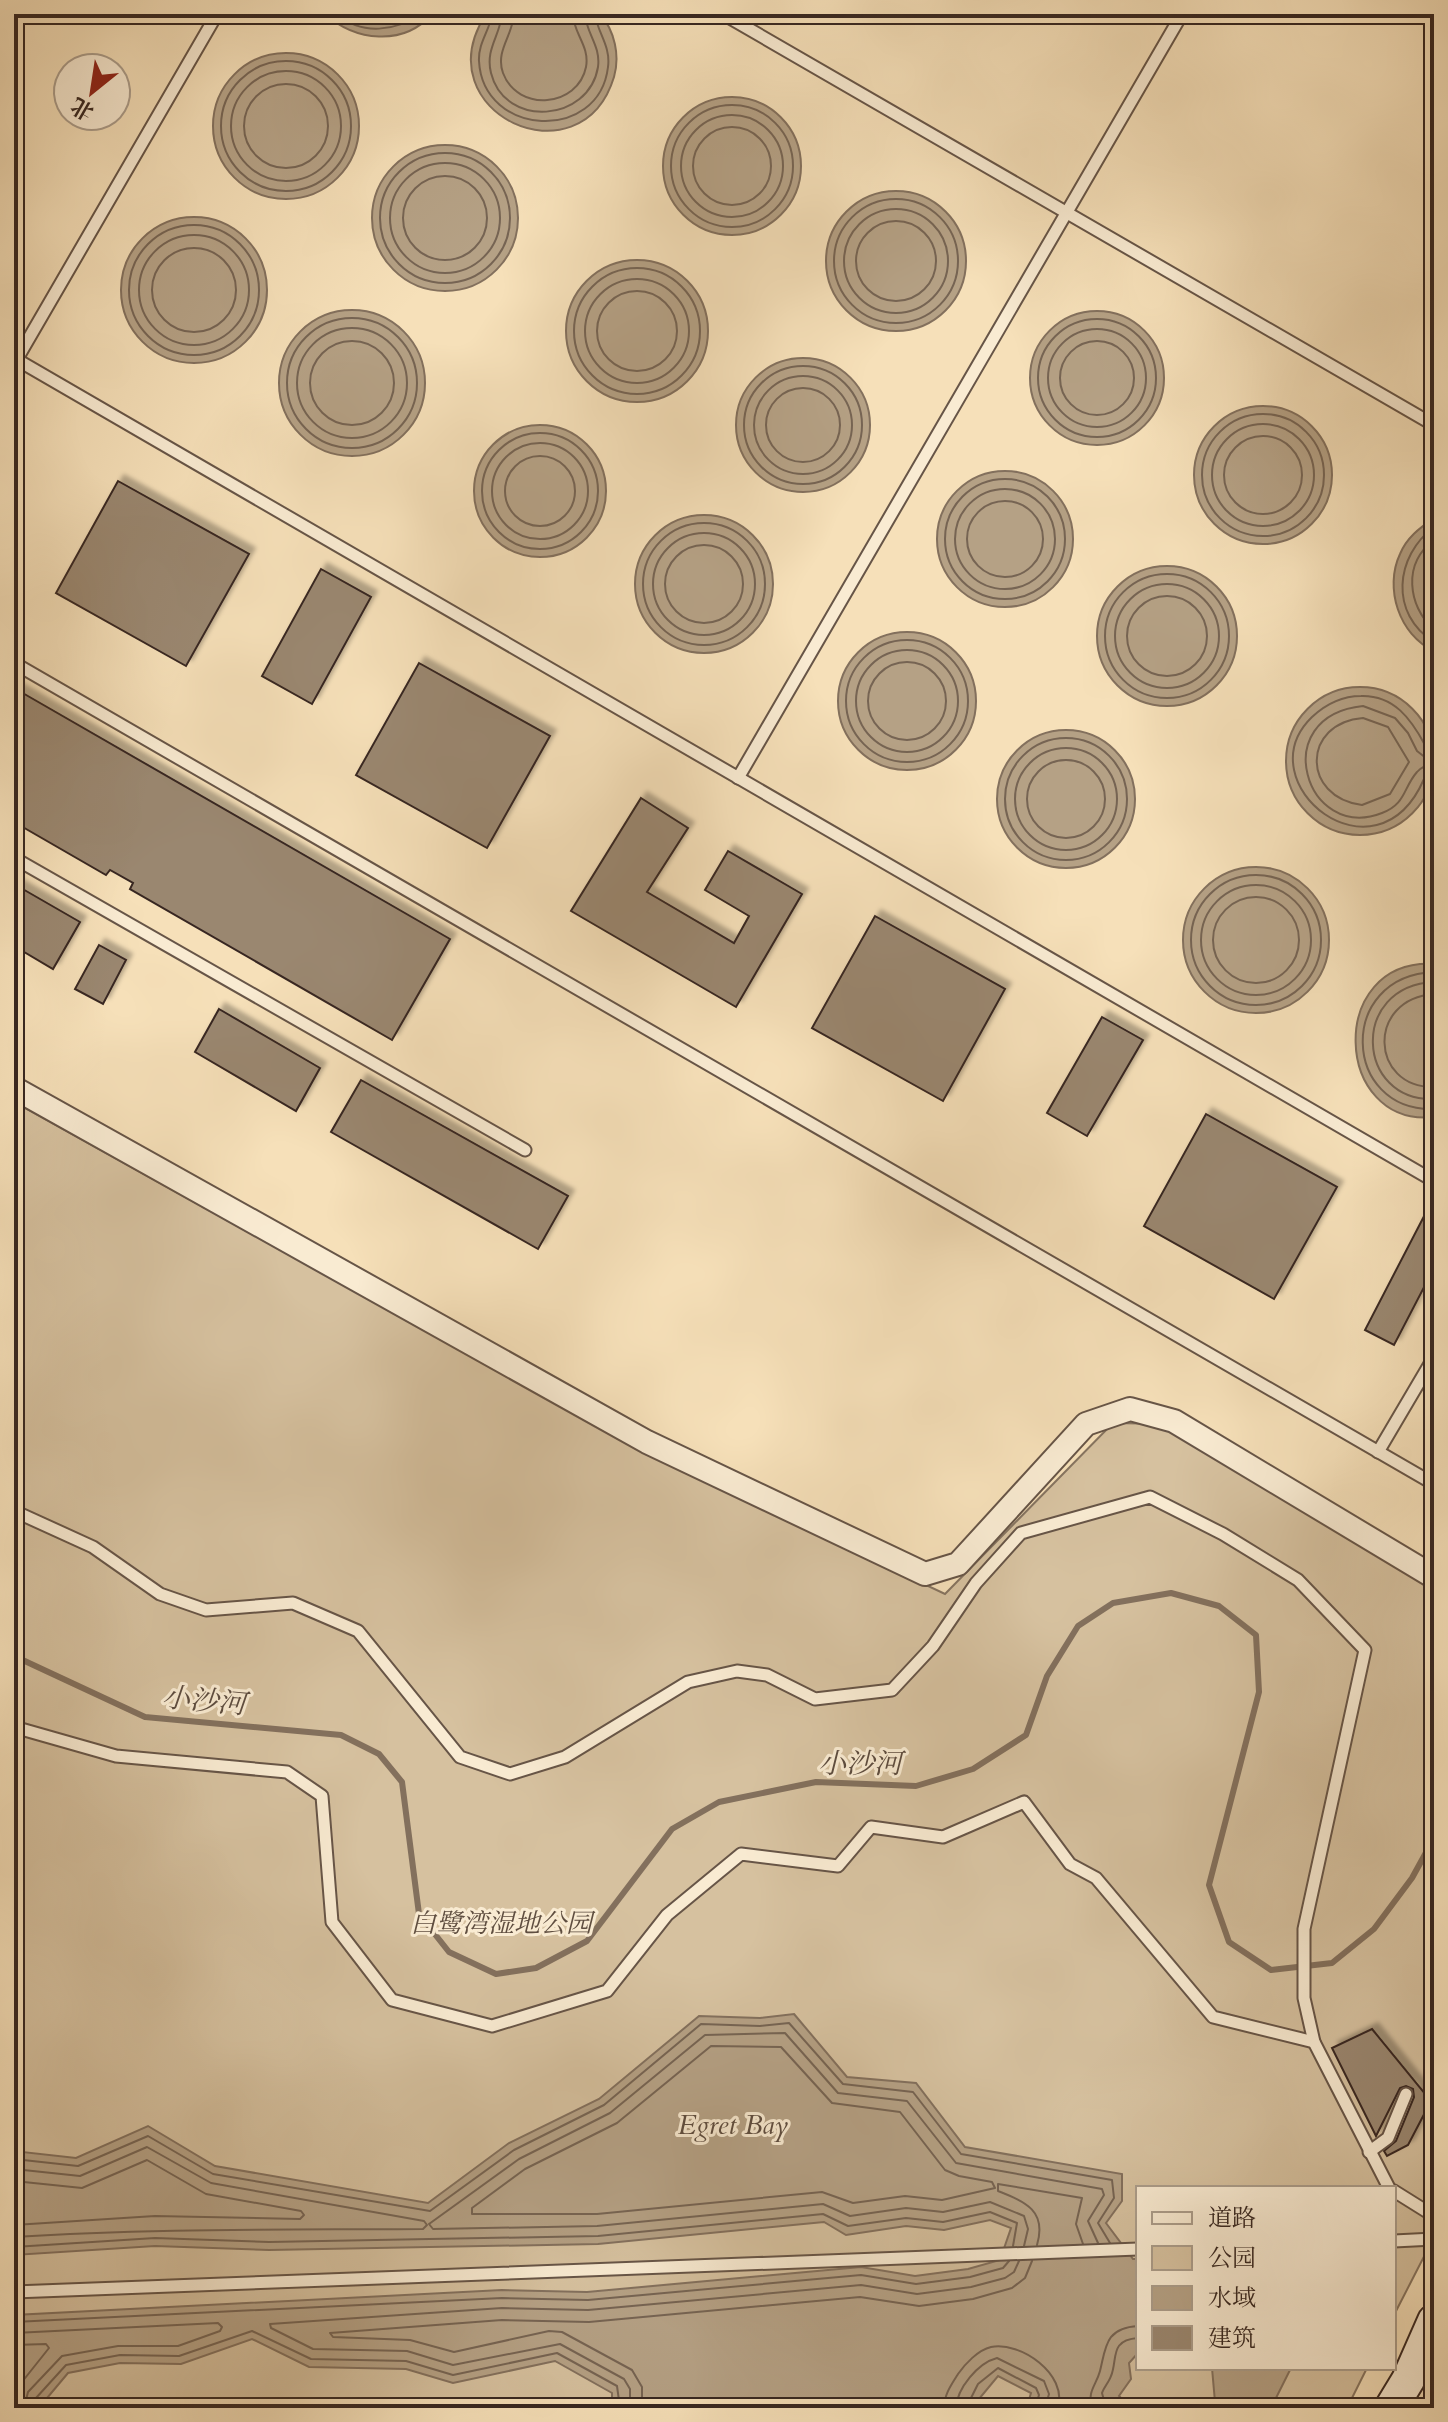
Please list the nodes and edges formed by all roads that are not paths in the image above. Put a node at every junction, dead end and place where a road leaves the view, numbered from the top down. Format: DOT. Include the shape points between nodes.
graph roads {
  1 [pos="217,14"];
  2 [pos="723,14"];
  3 [pos="1182,14"];
  4 [pos="1067,211"];
  5 [pos="15,361"];
  6 [pos="1434,425"];
  7 [pos="14,663"];
  8 [pos="738,778"];
  9 [pos="14,858"];
  10 [pos="14,1088"];
  11 [pos="525,1150"];
  12 [pos="1434,1181"];
  13 [pos="1434,1357"];
  14 [pos="1378,1452"];
  15 [pos="1434,1484"];
  16 [pos="14,1511"];
  17 [pos="1434,1577"];
  18 [pos="14,1727"];
  19 [pos="1314,2042"];
  20 [pos="1406,2094"];
  21 [pos="1369,2152"];
  22 [pos="1388,2186"];
  23 [pos="1396,2192"];
  24 [pos="1434,2216"];
  25 [pos="1434,2239"];
  26 [pos="1396,2241"];
  27 [pos="1134,2249"];
  28 [pos="14,2292"];
  29 [pos="1434,2321"];
  30 [pos="1391,2408"];
  1 -- 5 [label="lane"];
  2 -- 4 [label="lane"];
  3 -- 4 [label="lane"];
  4 -- 6 [label="lane"];
  4 -- 8 [label="lane"];
  5 -- 8 [label="lane"];
  7 -- 14 [label="lane"];
  8 -- 12 [label="lane"];
  9 -- 11 [label="lane"];
  10 -- 17 [label="street" via="647,1442 925,1574 958,1564 1086,1424 1130,1409 1174,1421"];
  13 -- 14 [label="lane"];
  14 -- 15 [label="lane"];
  16 -- 19 [label="lane" via="93,1547 160,1594 206,1610 293,1603 358,1631 460,1757 510,1774 565,1757 688,1682 737,1671 767,1675 815,1699 892,1690 1021,1533 1150,1497 1298,1580 1365,1650 1304,1929 1304,1998"];
  18 -- 19 [label="lane" via="116,1756 287,1772 322,1796 332,1922 392,2000 492,2026 607,1991 667,1915 741,1854 838,1866 871,1827 943,1837 1024,1802 1070,1864 1096,1878 1213,2017"];
  19 -- 21 [label="lane"];
  20 -- 21 [label="lane" via="1388,2138"];
  21 -- 22 [label="lane"];
  23 -- 24 [label="lane"];
  25 -- 26 [label="lane"];
  27 -- 28 [label="lane"];
  29 -- 30 [label="street"];
}
